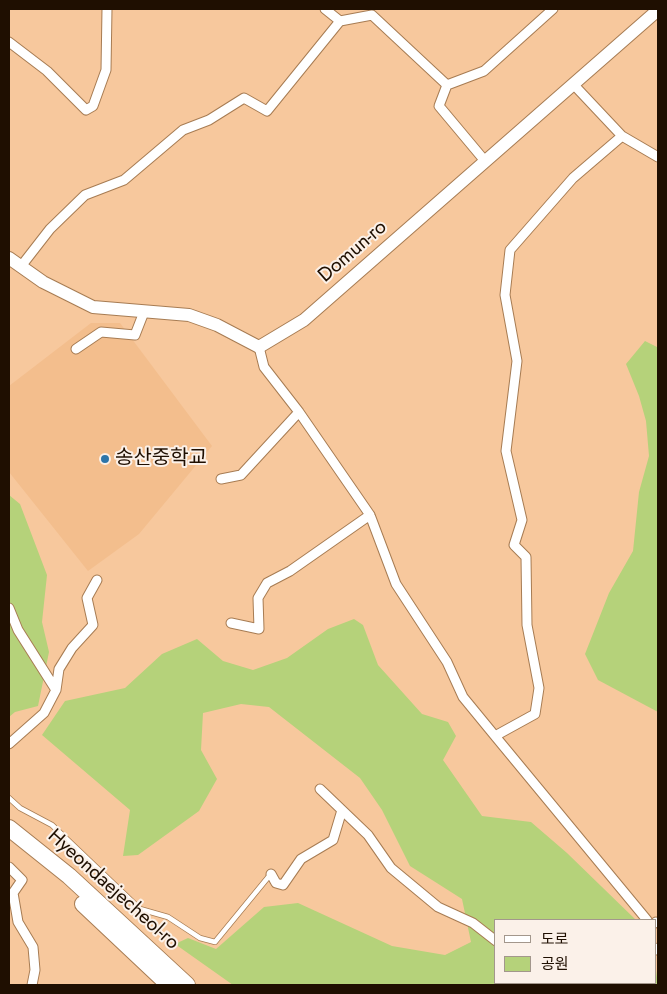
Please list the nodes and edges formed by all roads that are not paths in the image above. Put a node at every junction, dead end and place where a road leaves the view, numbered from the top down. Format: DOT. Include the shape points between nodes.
graph roads {
  1 [pos="108,9"];
  2 [pos="325,9"];
  3 [pos="552,9"];
  4 [pos="658,10"];
  5 [pos="340,22"];
  6 [pos="9,42"];
  7 [pos="447,85"];
  8 [pos="574,85"];
  9 [pos="622,136"];
  10 [pos="658,157"];
  11 [pos="485,162"];
  12 [pos="9,258"];
  13 [pos="22,265"];
  14 [pos="144,312"];
  15 [pos="259,347"];
  16 [pos="76,349"];
  17 [pos="299,412"];
  18 [pos="221,479"];
  19 [pos="370,515"];
  20 [pos="97,580"];
  21 [pos="9,608"];
  22 [pos="231,623"];
  23 [pos="56,690"];
  24 [pos="496,736"];
  25 [pos="9,744"];
  26 [pos="320,789"];
  27 [pos="9,798"];
  28 [pos="342,810"];
  29 [pos="9,828"];
  30 [pos="9,841"];
  31 [pos="9,867"];
  32 [pos="271,874"];
  33 [pos="646,919"];
  34 [pos="494,940"];
  35 [pos="142,952"];
  36 [pos="32,985"];
  37 [pos="163,985"];
  38 [pos="169,985"];
  39 [pos="187,985"];
  40 [pos="194,985"];
  1 -- 6 [label="street" via="106,70 93,106 86,110 47,72"];
  2 -- 5 [label="street"];
  3 -- 7 [label="street" via="484,71"];
  4 -- 8 [label="street, Domun-ro"];
  5 -- 7 [label="street" via="372,15"];
  5 -- 13 [label="street" via="267,111 244,98 209,120 183,130 124,180 85,196 50,229"];
  7 -- 11 [label="street" via="439,106"];
  8 -- 9 [label="street"];
  8 -- 11 [label="street, Domun-ro"];
  9 -- 10 [label="street"];
  9 -- 24 [label="street" via="573,178 510,250 505,295 517,361 506,451 522,520 514,545 526,557 527,626 539,688 534,714"];
  11 -- 15 [label="street, Domun-ro" via="304,320"];
  12 -- 13 [label="street"];
  13 -- 14 [label="street" via="43,282 92,307"];
  14 -- 15 [label="street" via="189,315 217,325"];
  14 -- 16 [label="street" via="135,335 101,332"];
  15 -- 17 [label="street" via="264,367"];
  17 -- 18 [label="street" via="241,475"];
  17 -- 19 [label="street"];
  19 -- 22 [label="street" via="268,583 258,598 259,629"];
  19 -- 24 [label="street" via="396,584 447,662 463,698"];
  20 -- 23 [label="street" via="87,598 93,625 72,648 60,669"];
  21 -- 23 [label="street" via="18,630"];
  23 -- 25 [label="street" via="44,713"];
  24 -- 33 [label="street"];
  26 -- 28 [label="street"];
  27 -- 32 [label="lane" via="20,808 52,825 140,909 168,917 200,938 215,942"];
  28 -- 32 [label="street" via="333,840 302,859 283,885 276,883"];
  28 -- 34 [label="street" via="368,836 391,868 438,907 473,924"];
  29 -- 35 [label="highway, Hyeondaejecheol-ro" via="69,876"];
  30 -- 35 [label="highway, Hyeondaejecheol-ro"];
  31 -- 36 [label="street" via="22,880 13,892 18,922 33,948 35,970"];
  35 -- 37 [label="highway"];
  35 -- 38 [label="highway, Hyeondaejecheol-ro"];
  35 -- 39 [label="highway, Hyeondaejecheol-ro"];
  35 -- 40 [label="highway"];
}
